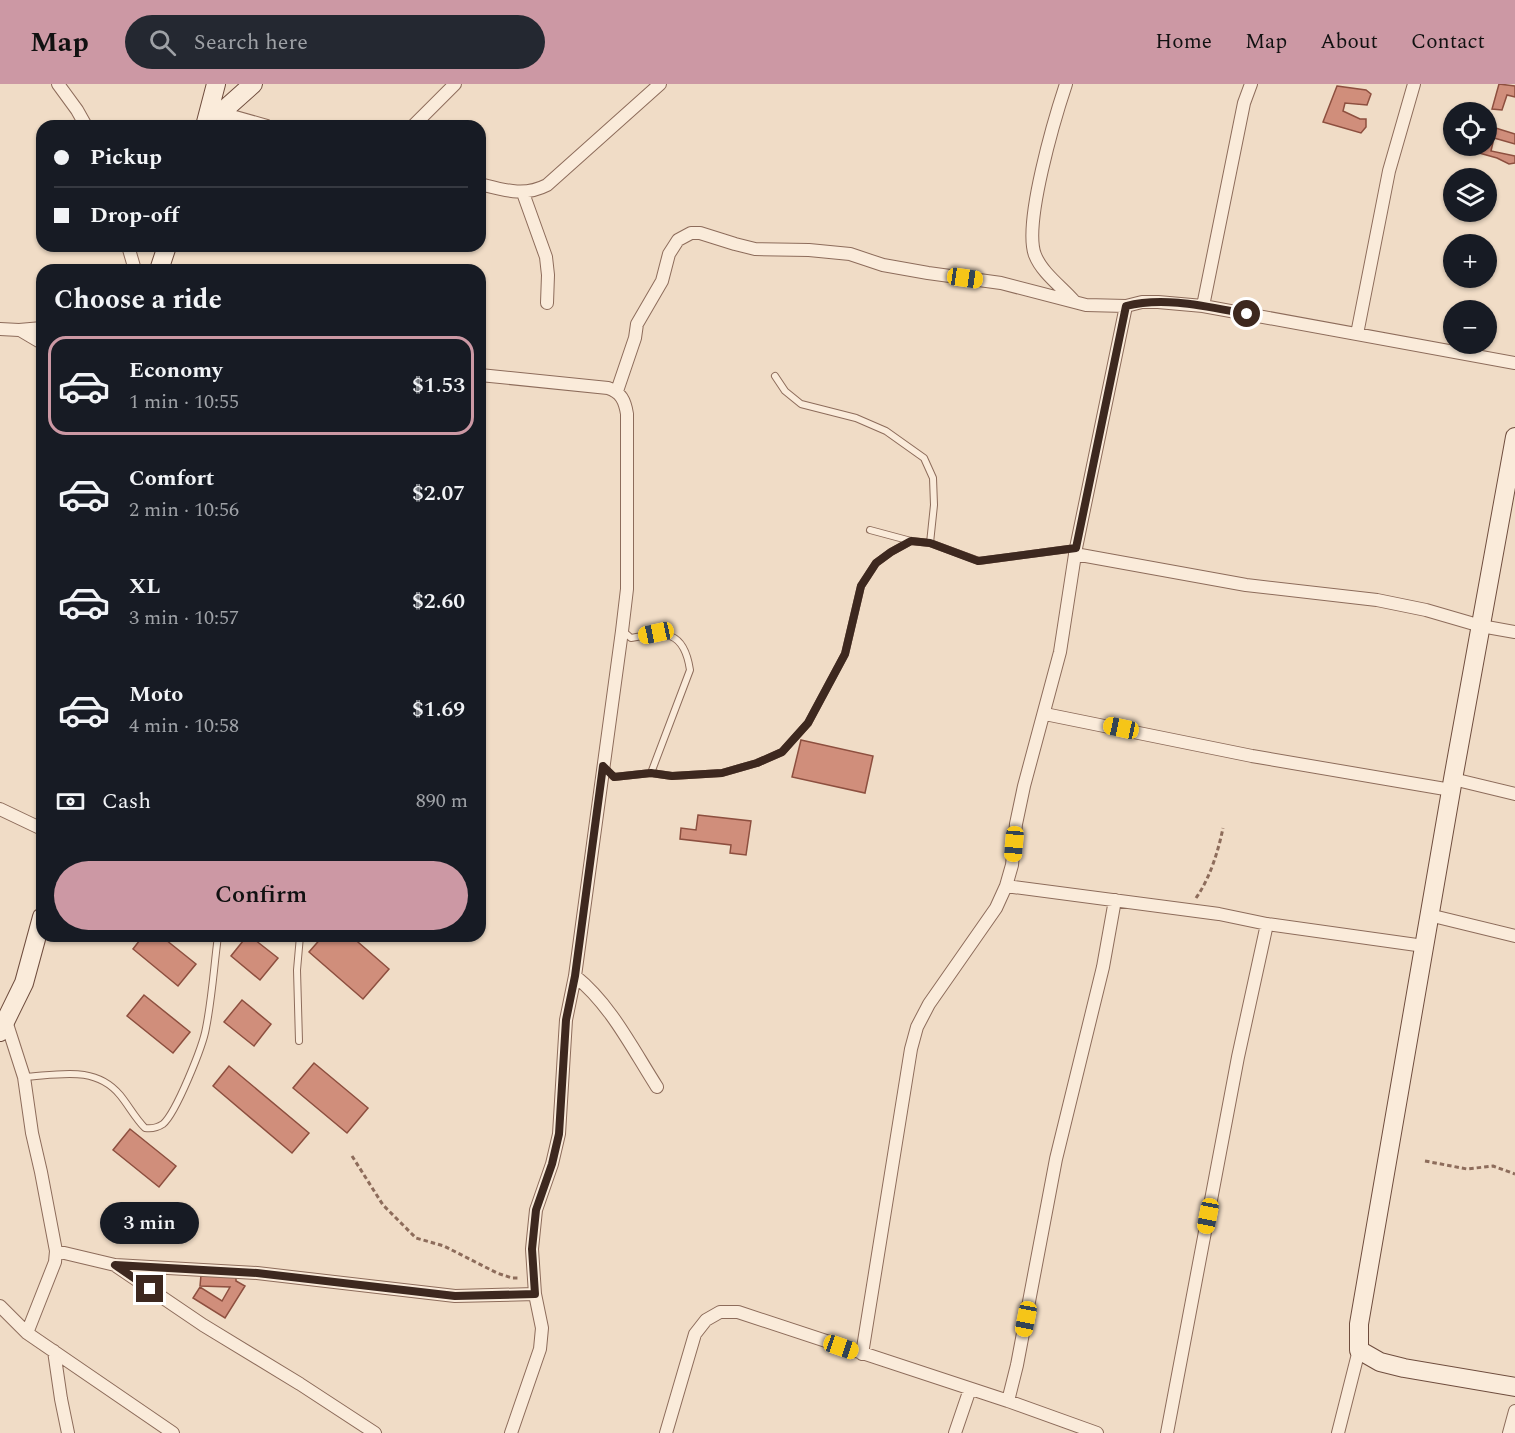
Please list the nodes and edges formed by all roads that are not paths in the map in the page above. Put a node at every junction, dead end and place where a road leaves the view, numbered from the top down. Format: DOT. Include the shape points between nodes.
graph roads {
  1 [pos="58,84"];
  2 [pos="216,84"];
  3 [pos="253,84"];
  4 [pos="455,84"];
  5 [pos="660,84"];
  6 [pos="1066,84"];
  7 [pos="1251,84"];
  8 [pos="1414,84"];
  9 [pos="221,113"];
  10 [pos="83,120"];
  11 [pos="207,120"];
  12 [pos="213,120"];
  13 [pos="246,120"];
  14 [pos="419,120"];
  15 [pos="486,186"];
  16 [pos="523,193"];
  17 [pos="1075,302"];
  18 [pos="547,303"];
  19 [pos="1126,306"];
  20 [pos="1203,306"];
  21 [pos="0,329"];
  22 [pos="36,329"];
  23 [pos="19,330"];
  24 [pos="1357,334"];
  25 [pos="36,340"];
  26 [pos="1515,363"];
  27 [pos="775,375"];
  28 [pos="486,376"];
  29 [pos="617,391"];
  30 [pos="1515,438"];
  31 [pos="870,530"];
  32 [pos="911,541"];
  33 [pos="930,543"];
  34 [pos="1076,551"];
  35 [pos="1481,626"];
  36 [pos="622,631"];
  37 [pos="1515,632"];
  38 [pos="1045,714"];
  39 [pos="603,766"];
  40 [pos="651,773"];
  41 [pos="1452,785"];
  42 [pos="1515,794"];
  43 [pos="0,809"];
  44 [pos="36,826"];
  45 [pos="1006,886"];
  46 [pos="1114,900"];
  47 [pos="1430,915"];
  48 [pos="1267,924"];
  49 [pos="1515,936"];
  50 [pos="36,939"];
  51 [pos="217,942"];
  52 [pos="299,942"];
  53 [pos="1424,946"];
  54 [pos="575,976"];
  55 [pos="3,1026"];
  56 [pos="299,1041"];
  57 [pos="24,1077"];
  58 [pos="657,1087"];
  59 [pos="56,1251"];
  60 [pos="115,1265"];
  61 [pos="535,1294"];
  62 [pos="0,1306"];
  63 [pos="0,1319"];
  64 [pos="23,1329"];
  65 [pos="1359,1350"];
  66 [pos="54,1351"];
  67 [pos="862,1354"];
  68 [pos="1515,1387"];
  69 [pos="970,1389"];
  70 [pos="1008,1401"];
  71 [pos="1515,1411"];
  72 [pos="68,1433"];
  73 [pos="173,1433"];
  74 [pos="375,1433"];
  75 [pos="511,1433"];
  76 [pos="666,1433"];
  77 [pos="955,1433"];
  78 [pos="1097,1433"];
  79 [pos="1167,1433"];
  80 [pos="1338,1433"];
  81 [pos="1509,1433"];
  1 -- 10 [label="street"];
  2 -- 11 [label="street"];
  3 -- 9 [label="street"];
  4 -- 14 [label="street"];
  5 -- 16 [label="street" via="547,185"];
  6 -- 17 [label="street" via="1034,211 1033,231 1035,255"];
  7 -- 20 [label="street"];
  8 -- 24 [label="street" via="1389,171"];
  9 -- 12 [label="street"];
  9 -- 13 [label="street"];
  15 -- 16 [label="street"];
  16 -- 18 [label="street" via="546,257"];
  17 -- 19 [label="street"];
  17 -- 29 [label="street" via="1001,283 928,273 850,254 755,249 691,233 678,240 669,254 662,281 640,316"];
  19 -- 20 [label="street" via="1142,302"];
  19 -- 34 [label="street"];
  20 -- 24 [label="street"];
  21 -- 23 [label="street"];
  22 -- 23 [label="street"];
  23 -- 25 [label="street"];
  24 -- 26 [label="street"];
  27 -- 33 [label="lane" via="801,405 856,418 886,431 924,458 933,478"];
  28 -- 29 [label="street"];
  29 -- 36 [label="street" via="626,406 628,440 627,588"];
  30 -- 35 [label="street"];
  31 -- 32 [label="lane"];
  32 -- 33 [label="lane"];
  32 -- 40 [label="lane" via="876,563 861,586 845,654 808,723 782,752 722,773"];
  33 -- 34 [label="lane" via="978,561"];
  34 -- 35 [label="street" via="1246,585 1377,600"];
  34 -- 38 [label="street" via="1060,652"];
  35 -- 37 [label="street"];
  35 -- 41 [label="street"];
  36 -- 39 [label="street"];
  36 -- 40 [label="lane" via="632,638 656,633 669,636 681,643 687,654 690,669"];
  38 -- 41 [label="street" via="1252,756"];
  38 -- 45 [label="street" via="1024,786"];
  39 -- 40 [label="lane" via="614,777"];
  39 -- 54 [label="street"];
  41 -- 42 [label="street"];
  41 -- 47 [label="street"];
  43 -- 44 [label="street"];
  45 -- 46 [label="street"];
  45 -- 67 [label="street" via="996,908 917,1027"];
  46 -- 48 [label="street"];
  46 -- 70 [label="street" via="1103,967 1056,1159"];
  47 -- 49 [label="street"];
  47 -- 53 [label="street"];
  48 -- 53 [label="street"];
  48 -- 79 [label="street"];
  50 -- 55 [label="street" via="24,982"];
  51 -- 57 [label="lane" via="201,1050 164,1123 153,1129 145,1128 111,1086 98,1077 82,1073"];
  52 -- 56 [label="lane"];
  53 -- 65 [label="street" via="1359,1324"];
  54 -- 58 [label="street" via="605,1006"];
  54 -- 61 [label="street" via="566,1020 559,1134 536,1210 532,1249"];
  55 -- 57 [label="street"];
  57 -- 59 [label="street"];
  59 -- 60 [label="street"];
  59 -- 64 [label="street" via="56,1262"];
  60 -- 61 [label="street" via="257,1273 455,1296"];
  60 -- 74 [label="street"];
  61 -- 75 [label="street" via="542,1328 540,1349"];
  62 -- 64 [label="street"];
  63 -- 64 [label="street"];
  64 -- 66 [label="street"];
  65 -- 68 [label="street" via="1380,1362 1404,1368"];
  65 -- 80 [label="street"];
  66 -- 72 [label="street"];
  66 -- 73 [label="street"];
  67 -- 69 [label="street"];
  67 -- 76 [label="street" via="738,1312 720,1312 706,1320 695,1334"];
  69 -- 70 [label="street"];
  69 -- 77 [label="street"];
  70 -- 78 [label="street"];
  71 -- 81 [label="street"];
}
